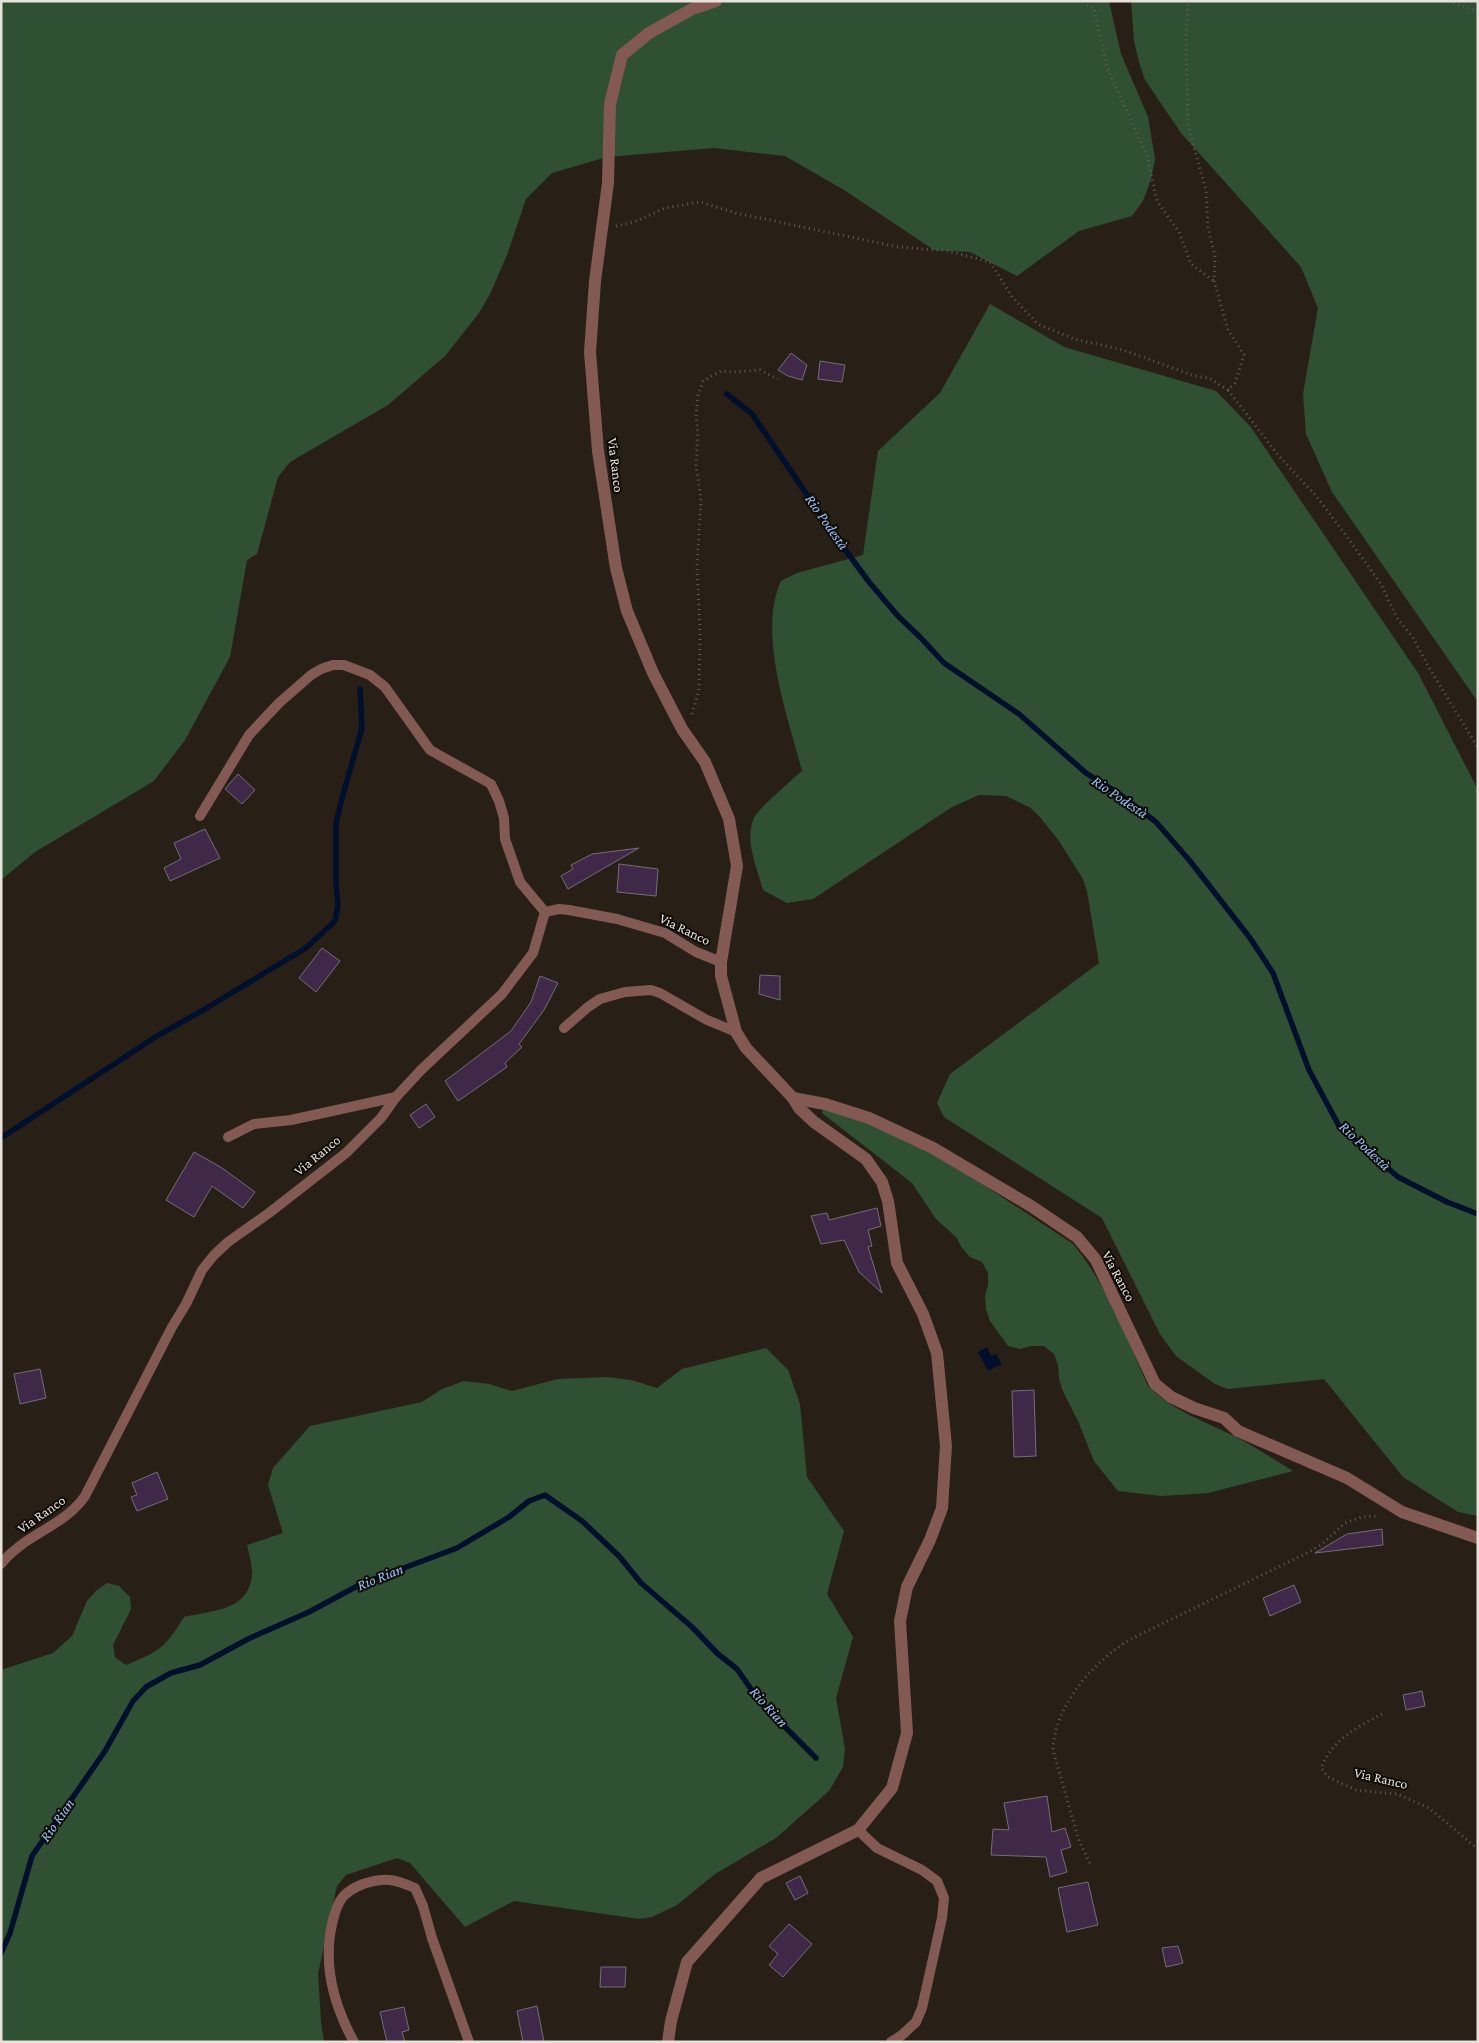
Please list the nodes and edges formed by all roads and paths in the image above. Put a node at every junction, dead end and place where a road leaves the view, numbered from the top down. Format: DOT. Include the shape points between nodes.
graph roads {
  1 [pos="716,1"];
  2 [pos="1086,1"];
  3 [pos="1188,1"];
  4 [pos="1449,1"];
  5 [pos="1478,11"];
  6 [pos="603,221"];
  7 [pos="1214,281"];
  8 [pos="778,379"];
  9 [pos="1228,390"];
  10 [pos="682,729"];
  11 [pos="1478,748"];
  12 [pos="200,816"];
  13 [pos="545,912"];
  14 [pos="721,962"];
  15 [pos="564,1028"];
  16 [pos="736,1032"];
  17 [pos="396,1097"];
  18 [pos="793,1098"];
  19 [pos="228,1138"];
  20 [pos="1402,1512"];
  21 [pos="1478,1538"];
  22 [pos="1,1564"];
  23 [pos="1382,1714"];
  24 [pos="858,1830"];
  25 [pos="1478,1849"];
  26 [pos="1090,1863"];
  27 [pos="354,2042"];
  28 [pos="469,2042"];
  29 [pos="668,2042"];
  30 [pos="891,2042"];
  1 -- 6 [label="street, Via Ranco" via="692,9 649,33 622,55 610,104 608,183"];
  2 -- 7 [label="path" via="1086,5 1094,8 1107,67 1147,156 1157,201 1179,232 1191,264"];
  3 -- 7 [label="path" via="1188,126 1206,190 1208,228 1215,256"];
  4 -- 5 [label="path"];
  6 -- 9 [label="path" via="617,226 665,208 700,202 736,213 898,247 965,255 990,262 1012,297 1038,324 1074,338 1209,378"];
  6 -- 10 [label="street, Via Ranco" via="590,352 598,451 616,568 627,611"];
  7 -- 9 [label="path" via="1228,330 1244,355 1235,383"];
  8 -- 10 [label="path" via="760,370 721,371 703,381 698,395 699,690 693,713"];
  9 -- 11 [label="path" via="1317,497 1381,584 1397,618 1414,639"];
  10 -- 14 [label="street, Via Ranco" via="705,762 730,819 736,866"];
  12 -- 13 [label="lane" via="249,735 279,703 321,669 344,665 370,675 385,687 430,750 491,784 499,801 505,839 520,882"];
  13 -- 14 [label="lane, Via Ranco" via="569,910 640,925 665,933 696,952"];
  13 -- 17 [label="lane, Via Ranco" via="533,953 502,994"];
  14 -- 16 [label="street, Via Ranco" via="721,976"];
  15 -- 16 [label="lane" via="600,999 625,992 651,990"];
  16 -- 18 [label="street, Via Ranco" via="746,1048"];
  17 -- 19 [label="lane" via="291,1120 254,1124"];
  17 -- 22 [label="lane, Via Ranco" via="381,1118 346,1153 214,1255 202,1270 86,1496 77,1508 38,1533"];
  18 -- 20 [label="street, Via Ranco" via="870,1118 933,1148 1077,1237 1096,1260 1154,1384 1171,1397 1224,1418 1238,1431 1347,1478"];
  18 -- 24 [label="street" via="814,1122 866,1159 882,1182 897,1263 923,1314 937,1353 946,1446 942,1508 907,1587 900,1622 907,1733 892,1788"];
  20 -- 21 [label="street, Via Ranco"];
  20 -- 26 [label="path" via="1362,1517 1345,1523 1306,1554 1129,1640 1096,1665 1058,1720 1053,1738 1053,1750 1079,1842"];
  23 -- 25 [label="path, Via Ranco" via="1350,1731 1325,1758 1321,1768 1328,1777 1356,1790 1397,1794 1429,1808"];
  24 -- 29 [label="street" via="761,1878 687,1962"];
  24 -- 30 [label="lane" via="877,1848 922,1870 936,1881 944,1898 922,2008 916,2022"];
  27 -- 28 [label="lane" via="337,2005 330,1975 330,1931 339,1900 351,1889 392,1879 415,1888"];
}
